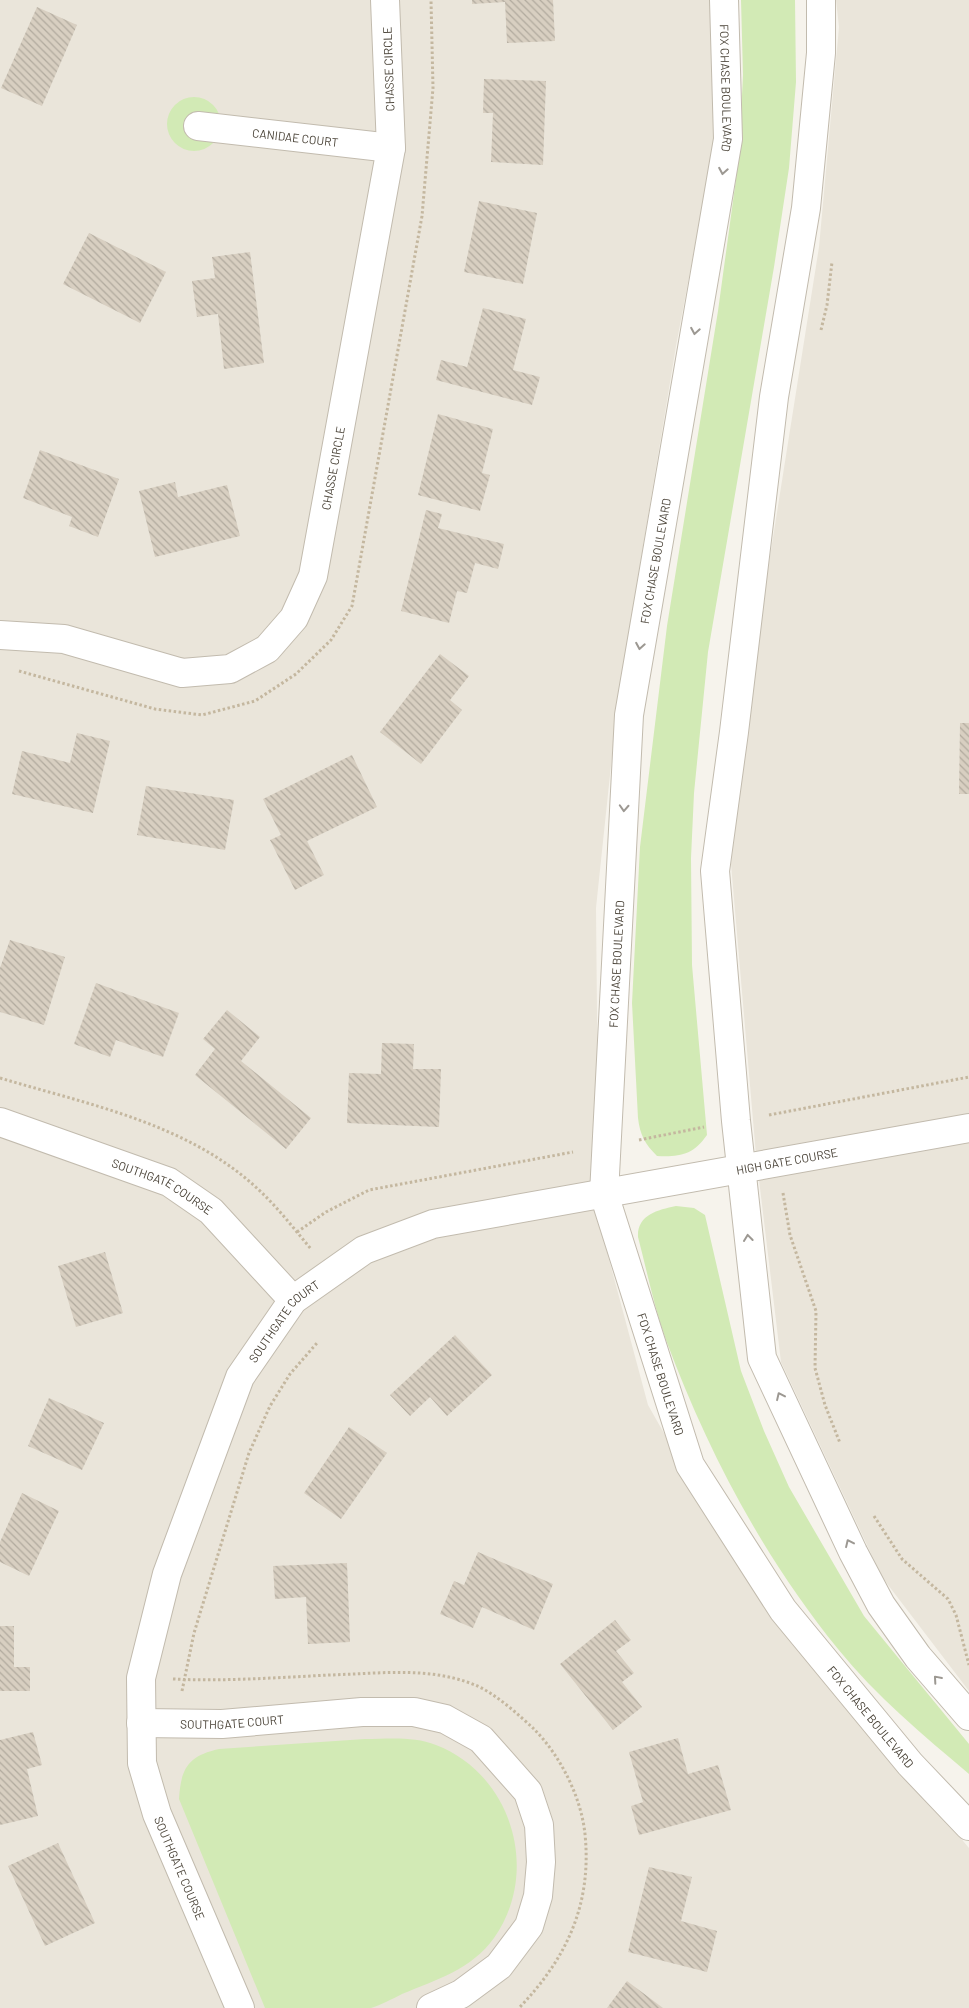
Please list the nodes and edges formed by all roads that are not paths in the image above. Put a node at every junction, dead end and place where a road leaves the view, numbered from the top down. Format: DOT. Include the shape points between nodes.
graph roads {
  1 [pos="385,0"];
  2 [pos="724,0"];
  3 [pos="821,0"];
  4 [pos="198,126"];
  5 [pos="391,148"];
  6 [pos="0,635"];
  7 [pos="0,1122"];
  8 [pos="969,1128"];
  9 [pos="740,1170"];
  10 [pos="604,1194"];
  11 [pos="293,1300"];
  12 [pos="969,1716"];
  13 [pos="141,1723"];
  14 [pos="969,1826"];
  15 [pos="240,2008"];
  16 [pos="431,2008"];
  1 -- 5 [label="street, CHASSE CIRCLE"];
  2 -- 10 [label="street, FOX CHASE BOULEVARD, one-way" via="728,139 628,715"];
  3 -- 9 [label="street" via="821,53 806,208 774,398 714,871"];
  4 -- 5 [label="street, CANIDAE COURT"];
  5 -- 6 [label="street, CHASSE CIRCLE" via="313,576 294,618 267,649 230,669 182,673 64,639"];
  7 -- 11 [label="street, SOUTHGATE COURSE" via="169,1182 212,1211"];
  8 -- 9 [label="street, HIGH GATE COURSE"];
  9 -- 10 [label="street, HIGH GATE COURSE"];
  12 -- 9 [label="street, one-way" via="918,1657 881,1605 762,1358"];
  10 -- 11 [label="street, SOUTHGATE COURT" via="433,1224 364,1250"];
  10 -- 14 [label="street, FOX CHASE BOULEVARD" via="690,1465 783,1610 910,1764"];
  11 -- 13 [label="street, SOUTHGATE COURT" via="240,1377 168,1574 141,1678"];
  13 -- 15 [label="street, SOUTHGATE COURSE" via="142,1764 157,1814"];
  13 -- 16 [label="street, SOUTHGATE COURT" via="222,1724 362,1712 414,1712 445,1719 481,1739 528,1792 539,1825 541,1862 538,1896 529,1926 499,1966 461,1994"];
}
